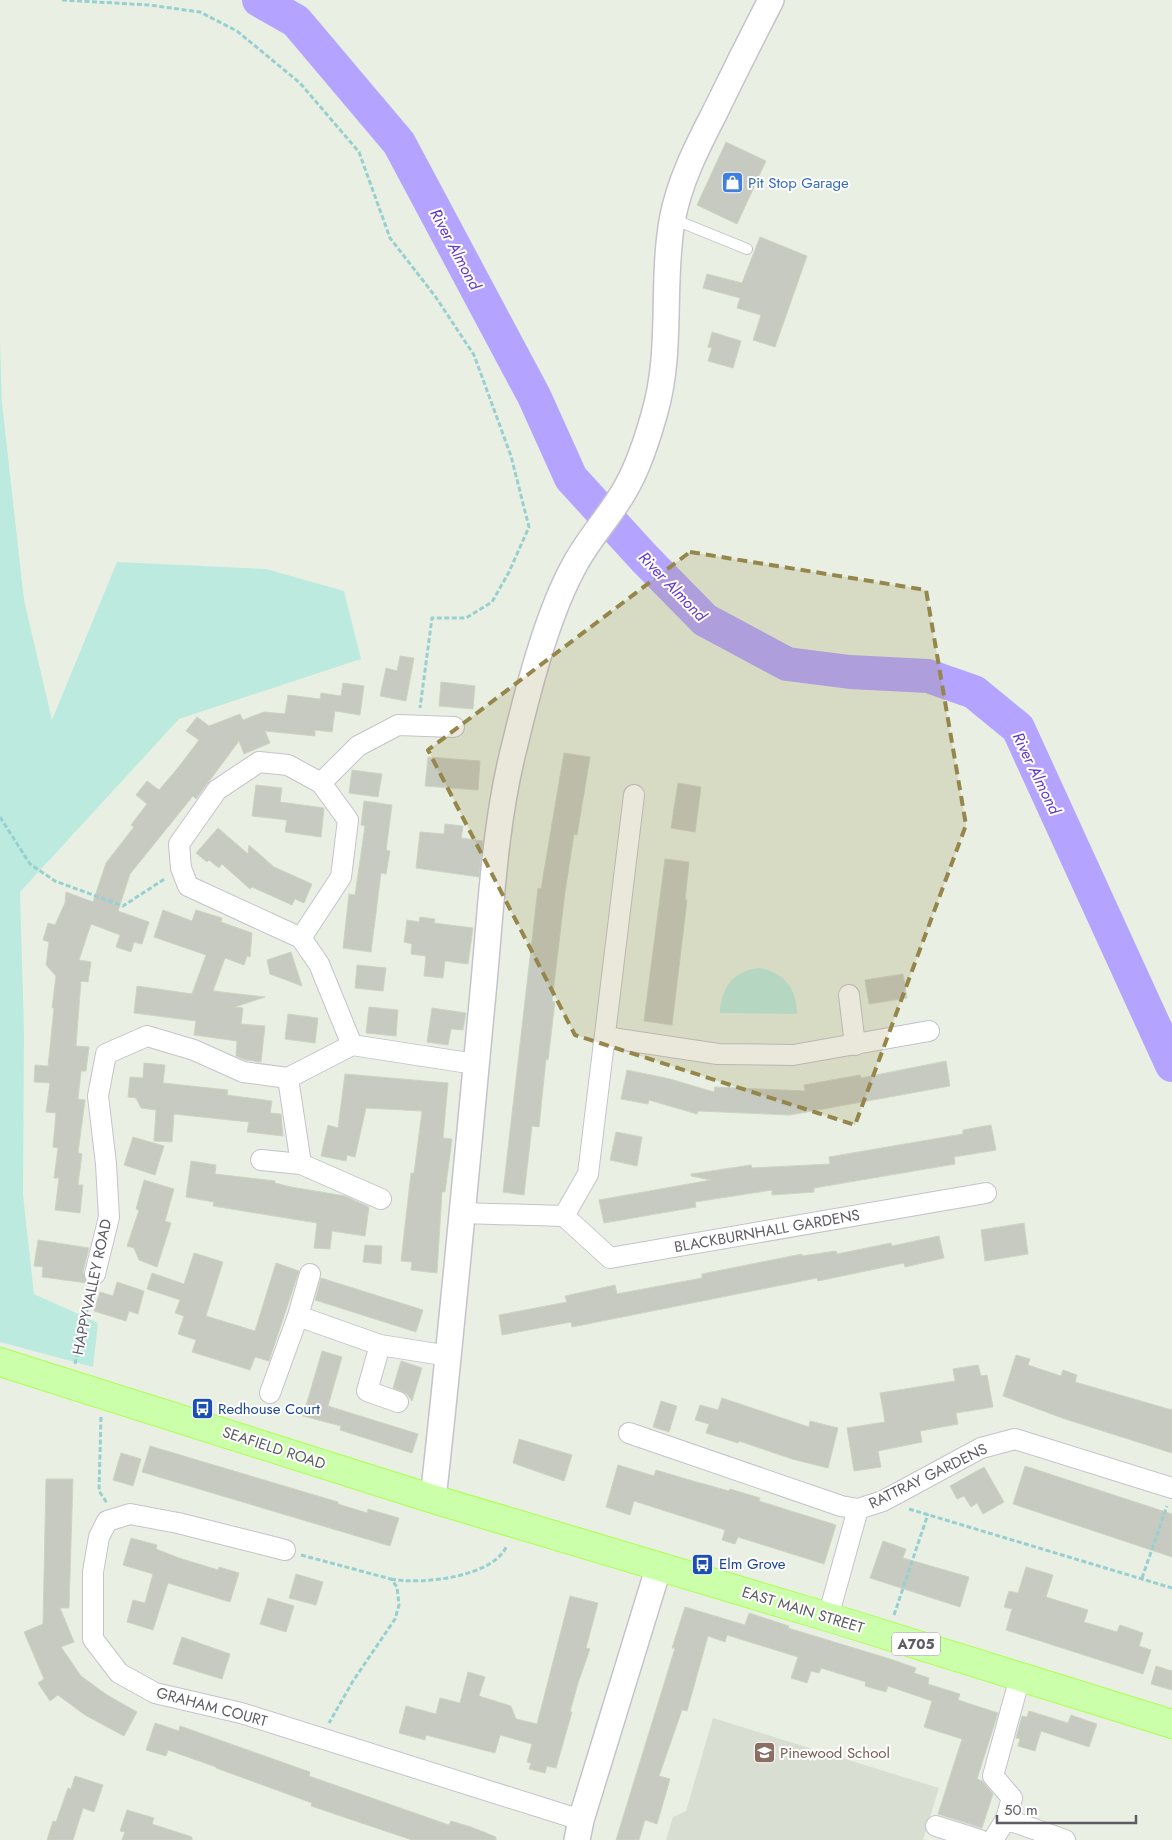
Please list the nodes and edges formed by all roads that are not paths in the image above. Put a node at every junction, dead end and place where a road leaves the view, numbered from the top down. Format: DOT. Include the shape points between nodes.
graph roads {
  1 [pos="770,0"];
  2 [pos="672,218"];
  3 [pos="747,249"];
  4 [pos="454,727"];
  5 [pos="321,783"];
  6 [pos="634,795"];
  7 [pos="301,938"];
  8 [pos="849,995"];
  9 [pos="928,1031"];
  10 [pos="604,1037"];
  11 [pos="352,1045"];
  12 [pos="855,1045"];
  13 [pos="475,1064"];
  14 [pos="288,1078"];
  15 [pos="261,1160"];
  16 [pos="301,1164"];
  17 [pos="986,1193"];
  18 [pos="381,1199"];
  19 [pos="461,1213"];
  20 [pos="564,1216"];
  21 [pos="94,1274"];
  22 [pos="310,1274"];
  23 [pos="298,1316"];
  24 [pos="380,1344"];
  25 [pos="449,1356"];
  26 [pos="0,1362"];
  27 [pos="270,1393"];
  28 [pos="398,1402"];
  29 [pos="629,1433"];
  30 [pos="1170,1493"];
  31 [pos="433,1499"];
  32 [pos="858,1509"];
  33 [pos="285,1550"];
  34 [pos="659,1566"];
  35 [pos="828,1617"];
  36 [pos="1020,1677"];
  37 [pos="1172,1724"];
  38 [pos="1006,1819"];
  39 [pos="936,1826"];
  40 [pos="579,1830"];
  41 [pos="980,1840"];
  42 [pos="993,1840"];
  43 [pos="1065,1840"];
  1 -- 2 [label="street" via="693,156"];
  2 -- 3 [label="lane"];
  2 -- 13 [label="street" via="666,278 665,364 657,406 638,464 615,506 573,567 554,614 514,747 504,799"];
  4 -- 5 [label="street" via="398,725 358,746"];
  5 -- 7 [label="street" via="348,820 341,877"];
  5 -- 7 [label="street" via="288,765 259,762 216,790 180,844 181,868 188,886"];
  6 -- 10 [label="street"];
  7 -- 11 [label="street" via="319,964"];
  8 -- 12 [label="street"];
  9 -- 12 [label="street"];
  10 -- 12 [label="street" via="718,1054 793,1055"];
  10 -- 20 [label="street" via="588,1174"];
  11 -- 13 [label="street"];
  11 -- 14 [label="street"];
  13 -- 19 [label="street"];
  14 -- 16 [label="street"];
  14 -- 21 [label="street, HAPPYVALLEY ROAD" via="243,1072 194,1050 147,1036 106,1054 98,1096 109,1217"];
  15 -- 16 [label="street"];
  16 -- 18 [label="street"];
  17 -- 20 [label="street, BLACKBURNHALL GARDENS" via="610,1258"];
  19 -- 20 [label="street"];
  19 -- 25 [label="street"];
  22 -- 23 [label="street"];
  23 -- 24 [label="street"];
  23 -- 27 [label="street"];
  24 -- 25 [label="street"];
  24 -- 28 [label="street" via="367,1391"];
  25 -- 31 [label="street"];
  26 -- 31 [label="main road, SEAFIELD ROAD / A705"];
  29 -- 32 [label="street, RATTRAY GARDENS" via="841,1506"];
  30 -- 32 [label="street, RATTRAY GARDENS" via="1015,1439 981,1448 883,1501"];
  31 -- 34 [label="main road, EAST MAIN STREET / A705"];
  32 -- 35 [label="street"];
  33 -- 40 [label="street, GRAHAM COURT" via="130,1514 108,1521 99,1537 93,1572 93,1639 119,1674 155,1693 241,1713"];
  34 -- 35 [label="main road, EAST MAIN STREET / A705"];
  34 -- 40 [label="street"];
  35 -- 36 [label="main road, EAST MAIN STREET / A705"];
  36 -- 37 [label="main road, EAST MAIN STREET / A705"];
  36 -- 38 [label="street" via="993,1776 1012,1798"];
  38 -- 42 [label="street"];
  38 -- 43 [label="street"];
  39 -- 41 [label="street"];
}
